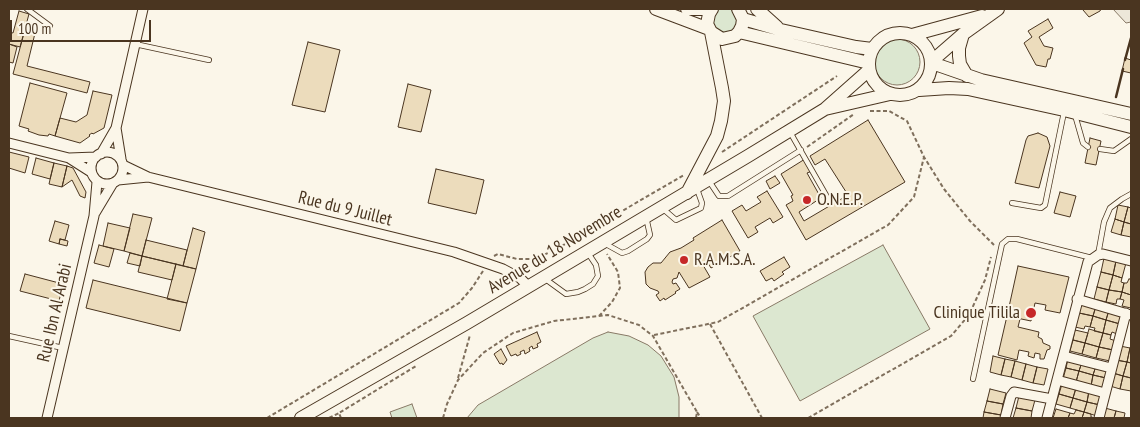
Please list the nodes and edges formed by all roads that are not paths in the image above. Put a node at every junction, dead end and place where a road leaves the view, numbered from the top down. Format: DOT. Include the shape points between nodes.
graph roads {
  1 [pos="27,9"];
  2 [pos="143,9"];
  3 [pos="656,9"];
  4 [pos="687,9"];
  5 [pos="712,9"];
  6 [pos="757,9"];
  7 [pos="994,11"];
  8 [pos="740,14"];
  9 [pos="50,26"];
  10 [pos="781,30"];
  11 [pos="710,31"];
  12 [pos="739,32"];
  13 [pos="963,34"];
  14 [pos="912,35"];
  15 [pos="135,44"];
  16 [pos="872,49"];
  17 [pos="209,60"];
  18 [pos="932,62"];
  19 [pos="869,66"];
  20 [pos="967,76"];
  21 [pos="919,90"];
  22 [pos="890,94"];
  23 [pos="825,109"];
  24 [pos="1070,112"];
  25 [pos="1131,114"];
  26 [pos="1131,127"];
  27 [pos="116,128"];
  28 [pos="789,131"];
  29 [pos="1131,139"];
  30 [pos="9,143"];
  31 [pos="1088,147"];
  32 [pos="1100,149"];
  33 [pos="801,150"];
  34 [pos="98,155"];
  35 [pos="69,158"];
  36 [pos="122,162"];
  37 [pos="91,172"];
  38 [pos="148,177"];
  39 [pos="708,180"];
  40 [pos="97,182"];
  41 [pos="116,182"];
  42 [pos="692,190"];
  43 [pos="1131,194"];
  44 [pos="830,202"];
  45 [pos="1012,203"];
  46 [pos="661,208"];
  47 [pos="94,216"];
  48 [pos="646,216"];
  49 [pos="602,243"];
  50 [pos="588,252"];
  51 [pos="1095,257"];
  52 [pos="1131,261"];
  53 [pos="543,278"];
  54 [pos="528,286"];
  55 [pos="1077,299"];
  56 [pos="1129,314"];
  57 [pos="9,336"];
  58 [pos="64,348"];
  59 [pos="1064,356"];
  60 [pos="1111,368"];
  61 [pos="973,379"];
  62 [pos="1057,380"];
  63 [pos="1105,394"];
  64 [pos="1052,399"];
  65 [pos="47,418"];
  66 [pos="300,418"];
  67 [pos="1005,418"];
  68 [pos="1047,418"];
  69 [pos="1099,418"];
  1 -- 9 [label="lane"];
  2 -- 15 [label="street"];
  3 -- 11 [label="main road"];
  4 -- 5 [label="main road"];
  5 -- 11 [label="main road" via="707,19"];
  6 -- 10 [label="main road"];
  7 -- 13 [label="main road"];
  7 -- 14 [label="main road"];
  8 -- 10 [label="main road"];
  8 -- 12 [label="main road" via="742,26"];
  10 -- 16 [label="main road"];
  11 -- 12 [label="main road" via="722,39"];
  11 -- 42 [label="main road" via="724,101 717,136"];
  12 -- 19 [label="main road"];
  13 -- 18 [label="main road"];
  13 -- 20 [label="main road" via="959,56"];
  14 -- 16 [label="main road" via="890,34"];
  14 -- 18 [label="main road" via="926,45"];
  15 -- 17 [label="lane"];
  15 -- 27 [label="street"];
  16 -- 19 [label="main road"];
  18 -- 20 [label="main road"];
  18 -- 21 [label="main road" via="929,78"];
  19 -- 22 [label="main road" via="873,80"];
  19 -- 23 [label="main road, Avenue du 18 Novembre"];
  20 -- 25 [label="main road"];
  21 -- 22 [label="main road" via="900,96"];
  21 -- 24 [label="main road" via="968,89"];
  22 -- 23 [label="main road, Avenue du 18 Novembre"];
  23 -- 28 [label="main road, Avenue du 18 Novembre"];
  24 -- 26 [label="main road"];
  24 -- 31 [label="lane" via="1083,143"];
  24 -- 45 [label="lane" via="1045,205 1041,208"];
  27 -- 34 [label="street"];
  27 -- 36 [label="street"];
  28 -- 33 [label="lane"];
  28 -- 39 [label="main road, Avenue du 18 Novembre"];
  29 -- 32 [label="lane" via="1114,151"];
  30 -- 35 [label="street"];
  33 -- 39 [label="lane" via="728,196 719,196"];
  33 -- 44 [label="lane"];
  34 -- 35 [label="street"];
  34 -- 36 [label="street" via="112,153"];
  34 -- 37 [label="street" via="92,161"];
  35 -- 37 [label="street"];
  36 -- 38 [label="street, Rue du 9 Juillet"];
  36 -- 41 [label="street" via="123,170"];
  37 -- 40 [label="street"];
  38 -- 41 [label="street, Rue du 9 Juillet"];
  38 -- 54 [label="street, Rue du 9 Juillet" via="454,252 513,274"];
  39 -- 42 [label="main road, Avenue du 18 Novembre"];
  40 -- 41 [label="street"];
  40 -- 47 [label="street, Rue Ibn Al Arabi"];
  41 -- 47 [label="street, Rue Ibn Al Arabi"];
  42 -- 46 [label="main road, Avenue du 18 Novembre"];
  42 -- 46 [label="lane" via="703,205 694,211 676,220"];
  43 -- 51 [label="lane" via="1110,208"];
  46 -- 48 [label="main road, Avenue du 18 Novembre"];
  47 -- 58 [label="street, Rue Ibn Al Arabi"];
  48 -- 49 [label="main road, Avenue du 18 Novembre"];
  48 -- 49 [label="lane" via="650,235 628,252 622,253"];
  49 -- 50 [label="main road, Avenue du 18 Novembre"];
  50 -- 53 [label="main road, Avenue du 18 Novembre"];
  50 -- 53 [label="lane" via="598,276 586,289 566,294"];
  51 -- 52 [label="street" via="1103,254"];
  51 -- 55 [label="street" via="1086,266"];
  51 -- 61 [label="lane" via="1016,239 1008,239 1002,244"];
  53 -- 54 [label="main road, Avenue du 18 Novembre"];
  54 -- 66 [label="main road, Avenue du 18 Novembre"];
  55 -- 56 [label="street"];
  55 -- 59 [label="street"];
  56 -- 60 [label="street"];
  57 -- 58 [label="lane"];
  58 -- 65 [label="street, Rue Ibn Al Arabi"];
  59 -- 60 [label="street"];
  59 -- 62 [label="street"];
  60 -- 63 [label="street"];
  62 -- 63 [label="street"];
  62 -- 64 [label="street"];
  63 -- 69 [label="street"];
  64 -- 67 [label="street" via="1014,392"];
  64 -- 68 [label="street"];
}
